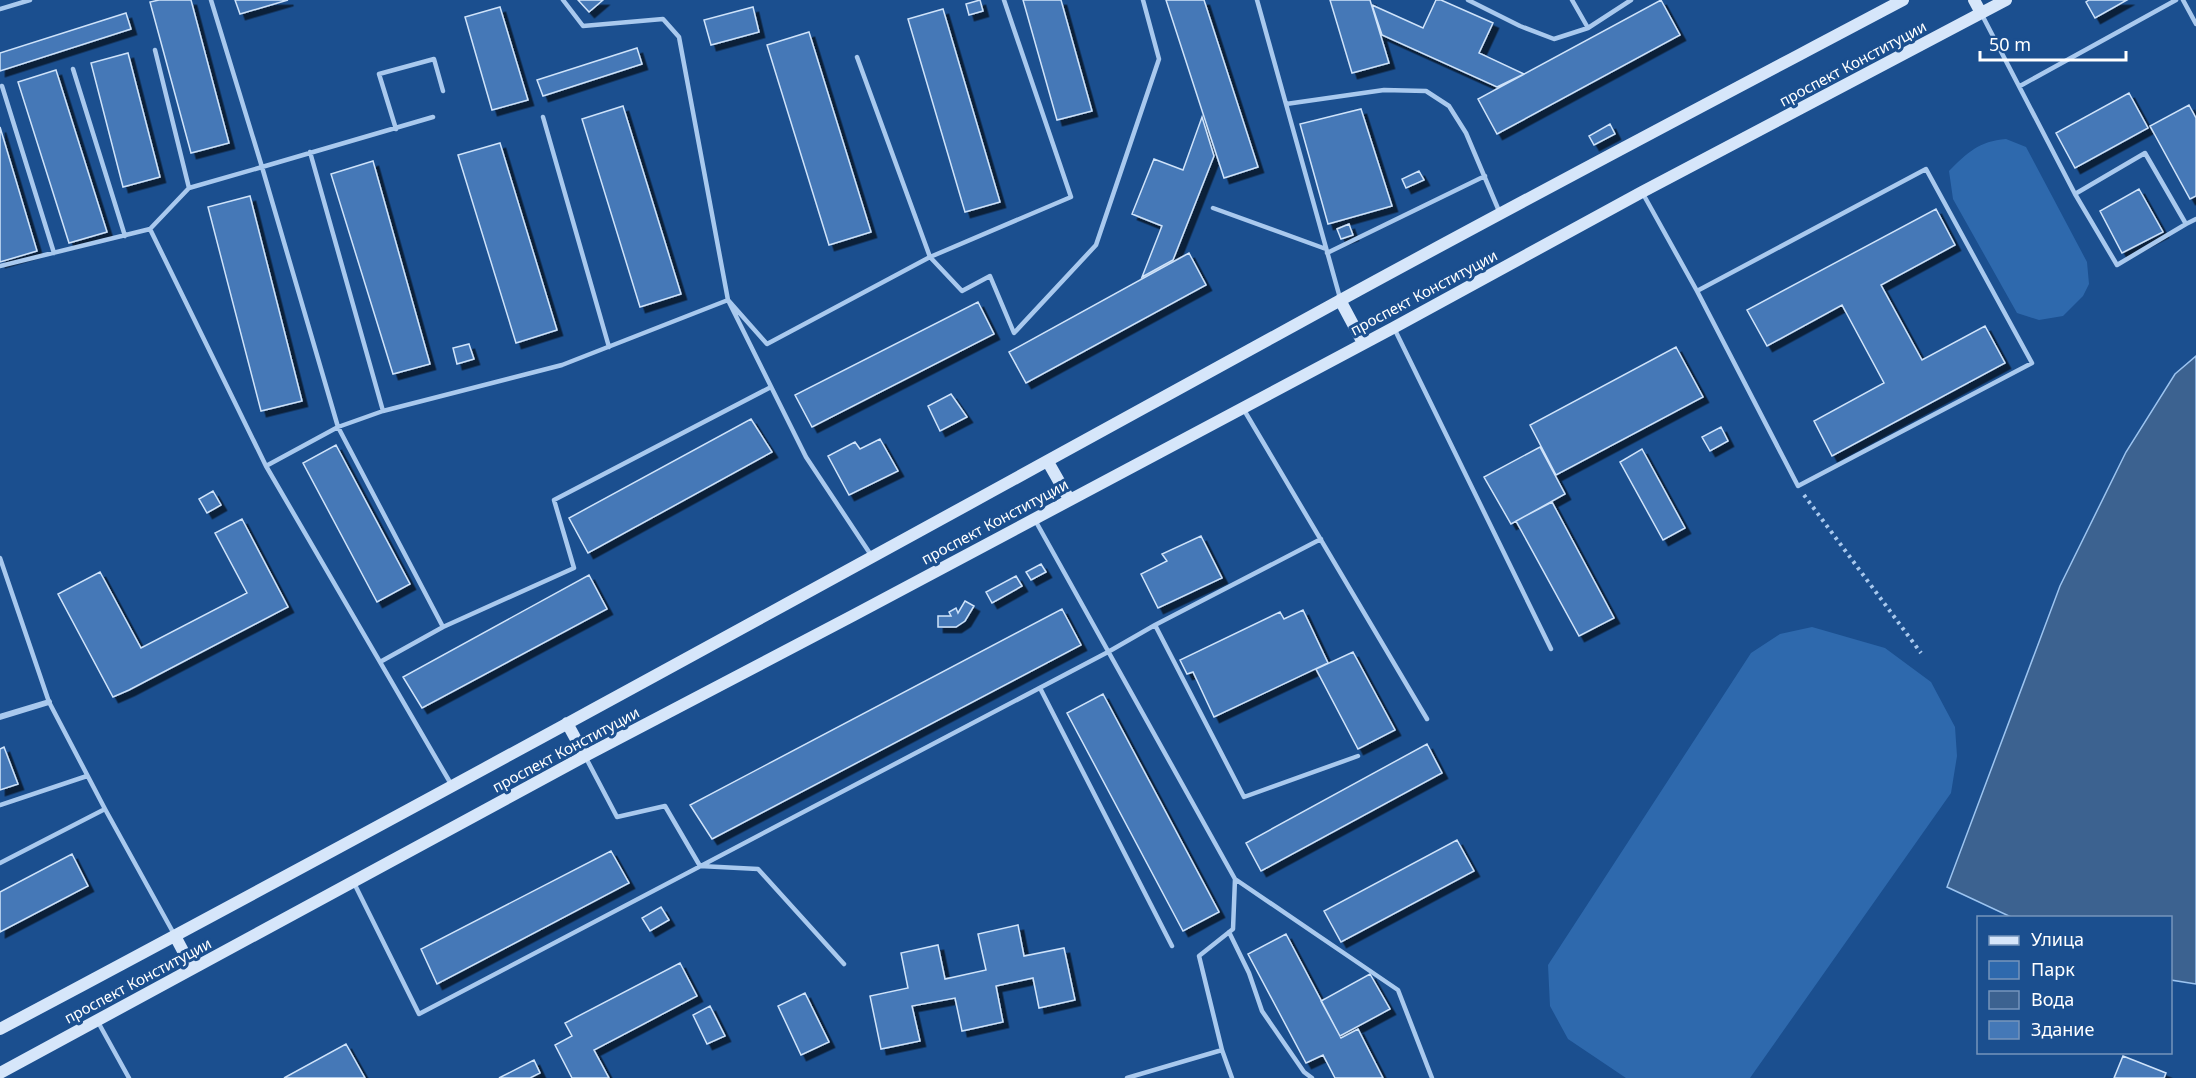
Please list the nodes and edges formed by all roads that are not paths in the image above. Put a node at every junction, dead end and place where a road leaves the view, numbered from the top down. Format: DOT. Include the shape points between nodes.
graph roads {
  1 [pos="30,0"];
  2 [pos="211,0"];
  3 [pos="564,0"];
  4 [pos="1004,0"];
  5 [pos="1143,0"];
  6 [pos="1257,0"];
  7 [pos="1468,0"];
  8 [pos="1572,0"];
  9 [pos="1631,0"];
  10 [pos="1903,0"];
  11 [pos="1974,0"];
  12 [pos="2006,0"];
  13 [pos="2176,0"];
  14 [pos="2183,0"];
  15 [pos="0,9"];
  16 [pos="1981,13"];
  17 [pos="2196,24"];
  18 [pos="1588,28"];
  19 [pos="155,50"];
  20 [pos="857,57"];
  21 [pos="73,69"];
  22 [pos="2,86"];
  23 [pos="2020,86"];
  24 [pos="443,92"];
  25 [pos="1286,104"];
  26 [pos="433,117"];
  27 [pos="543,117"];
  28 [pos="396,129"];
  29 [pos="310,152"];
  30 [pos="262,167"];
  31 [pos="1485,176"];
  32 [pos="189,188"];
  33 [pos="1642,192"];
  34 [pos="2076,194"];
  35 [pos="1213,208"];
  36 [pos="1501,214"];
  37 [pos="2196,219"];
  38 [pos="2186,224"];
  39 [pos="150,229"];
  40 [pos="125,236"];
  41 [pos="1326,251"];
  42 [pos="54,253"];
  43 [pos="930,257"];
  44 [pos="0,266"];
  45 [pos="1696,291"];
  46 [pos="728,300"];
  47 [pos="1340,300"];
  48 [pos="1393,328"];
  49 [pos="1363,343"];
  50 [pos="609,347"];
  51 [pos="771,387"];
  52 [pos="1243,407"];
  53 [pos="383,411"];
  54 [pos="339,427"];
  55 [pos="1048,462"];
  56 [pos="266,466"];
  57 [pos="1069,499"];
  58 [pos="1034,518"];
  59 [pos="1321,538"];
  60 [pos="873,557"];
  61 [pos="0,558"];
  62 [pos="1155,625"];
  63 [pos="443,627"];
  64 [pos="1551,649"];
  65 [pos="1108,652"];
  66 [pos="380,662"];
  67 [pos="1040,688"];
  68 [pos="50,702"];
  69 [pos="0,717"];
  70 [pos="1427,719"];
  71 [pos="567,723"];
  72 [pos="585,756"];
  73 [pos="1358,756"];
  74 [pos="87,776"];
  75 [pos="452,785"];
  76 [pos="0,805"];
  77 [pos="105,809"];
  78 [pos="0,863"];
  79 [pos="700,866"];
  80 [pos="1235,879"];
  81 [pos="354,882"];
  82 [pos="1229,932"];
  83 [pos="175,936"];
  84 [pos="1172,946"];
  85 [pos="844,964"];
  86 [pos="192,968"];
  87 [pos="97,1020"];
  88 [pos="0,1029"];
  89 [pos="1222,1050"];
  90 [pos="0,1073"];
  91 [pos="129,1078"];
  92 [pos="1127,1078"];
  93 [pos="1232,1078"];
  94 [pos="1312,1078"];
  95 [pos="1432,1078"];
  1 -- 15 [label="lane"];
  2 -- 30 [label="lane"];
  3 -- 46 [label="lane" via="583,26 663,19 679,36"];
  4 -- 43 [label="lane" via="1071,197"];
  5 -- 43 [label="lane" via="1159,59 1096,245 1014,333 990,276 962,291"];
  6 -- 25 [label="lane"];
  7 -- 18 [label="lane" via="1554,39"];
  8 -- 18 [label="lane"];
  9 -- 18 [label="lane"];
  10 -- 36 [label="main road, проспект Конституции"];
  11 -- 16 [label="main road"];
  12 -- 16 [label="main road, проспект Конституции"];
  13 -- 23 [label="lane"];
  14 -- 17 [label="lane"];
  16 -- 23 [label="lane"];
  16 -- 33 [label="main road, проспект Конституции"];
  19 -- 32 [label="lane"];
  20 -- 43 [label="lane"];
  21 -- 40 [label="lane"];
  22 -- 42 [label="lane"];
  23 -- 34 [label="lane"];
  24 -- 28 [label="lane" via="434,59 379,74"];
  25 -- 31 [label="lane" via="1384,90 1426,92 1449,106"];
  25 -- 41 [label="lane"];
  26 -- 28 [label="lane"];
  27 -- 50 [label="lane"];
  28 -- 29 [label="lane"];
  29 -- 30 [label="lane"];
  29 -- 53 [label="lane"];
  30 -- 32 [label="lane"];
  30 -- 54 [label="lane"];
  31 -- 36 [label="lane"];
  31 -- 41 [label="lane"];
  32 -- 39 [label="lane"];
  33 -- 45 [label="lane"];
  33 -- 48 [label="main road, проспект Конституции"];
  34 -- 38 [label="lane" via="2145,153"];
  34 -- 38 [label="lane" via="2117,266"];
  35 -- 41 [label="lane"];
  36 -- 47 [label="main road, проспект Конституции"];
  37 -- 38 [label="lane"];
  39 -- 40 [label="lane"];
  39 -- 56 [label="lane"];
  40 -- 42 [label="lane"];
  41 -- 47 [label="lane"];
  42 -- 44 [label="lane"];
  43 -- 46 [label="lane" via="767,344"];
  45 -- 45 [label="lane" via="1798,486 2032,363 1926,169"];
  46 -- 50 [label="lane"];
  46 -- 51 [label="lane"];
  47 -- 49 [label="main road"];
  47 -- 55 [label="main road, проспект Конституции"];
  48 -- 49 [label="main road, проспект Конституции"];
  48 -- 64 [label="lane"];
  49 -- 52 [label="main road, проспект Конституции"];
  50 -- 53 [label="lane" via="562,365"];
  51 -- 60 [label="lane" via="806,457"];
  51 -- 63 [label="lane" via="554,500 574,567"];
  52 -- 57 [label="main road, проспект Конституции"];
  52 -- 59 [label="lane"];
  53 -- 54 [label="lane"];
  54 -- 56 [label="lane"];
  54 -- 63 [label="lane"];
  55 -- 57 [label="main road"];
  55 -- 60 [label="main road, проспект Конституции"];
  56 -- 66 [label="lane"];
  57 -- 58 [label="main road, проспект Конституции"];
  58 -- 65 [label="lane"];
  58 -- 72 [label="main road, проспект Конституции"];
  59 -- 62 [label="lane"];
  59 -- 70 [label="lane"];
  60 -- 71 [label="main road, проспект Конституции"];
  61 -- 68 [label="lane"];
  62 -- 65 [label="lane"];
  62 -- 73 [label="lane" via="1244,797"];
  63 -- 66 [label="lane"];
  65 -- 67 [label="lane"];
  65 -- 80 [label="lane"];
  66 -- 75 [label="lane"];
  67 -- 79 [label="lane"];
  67 -- 84 [label="lane"];
  68 -- 69 [label="street"];
  68 -- 74 [label="lane"];
  71 -- 72 [label="main road"];
  71 -- 75 [label="main road, проспект Конституции"];
  72 -- 79 [label="lane" via="617,817 665,806"];
  72 -- 81 [label="main road, проспект Конституции"];
  74 -- 76 [label="lane"];
  74 -- 77 [label="lane"];
  75 -- 83 [label="main road, проспект Конституции"];
  77 -- 78 [label="lane"];
  77 -- 83 [label="lane"];
  79 -- 81 [label="lane" via="419,1014"];
  79 -- 85 [label="lane" via="758,869"];
  80 -- 82 [label="lane" via="1233,929"];
  80 -- 95 [label="lane" via="1398,990"];
  81 -- 86 [label="main road, проспект Конституции"];
  82 -- 89 [label="lane" via="1199,956"];
  82 -- 94 [label="lane" via="1262,1011"];
  83 -- 86 [label="main road"];
  83 -- 88 [label="main road, проспект Конституции"];
  86 -- 87 [label="main road, проспект Конституции"];
  87 -- 90 [label="main road, проспект Конституции"];
  87 -- 91 [label="lane"];
  89 -- 92 [label="lane"];
  89 -- 93 [label="lane"];
}
